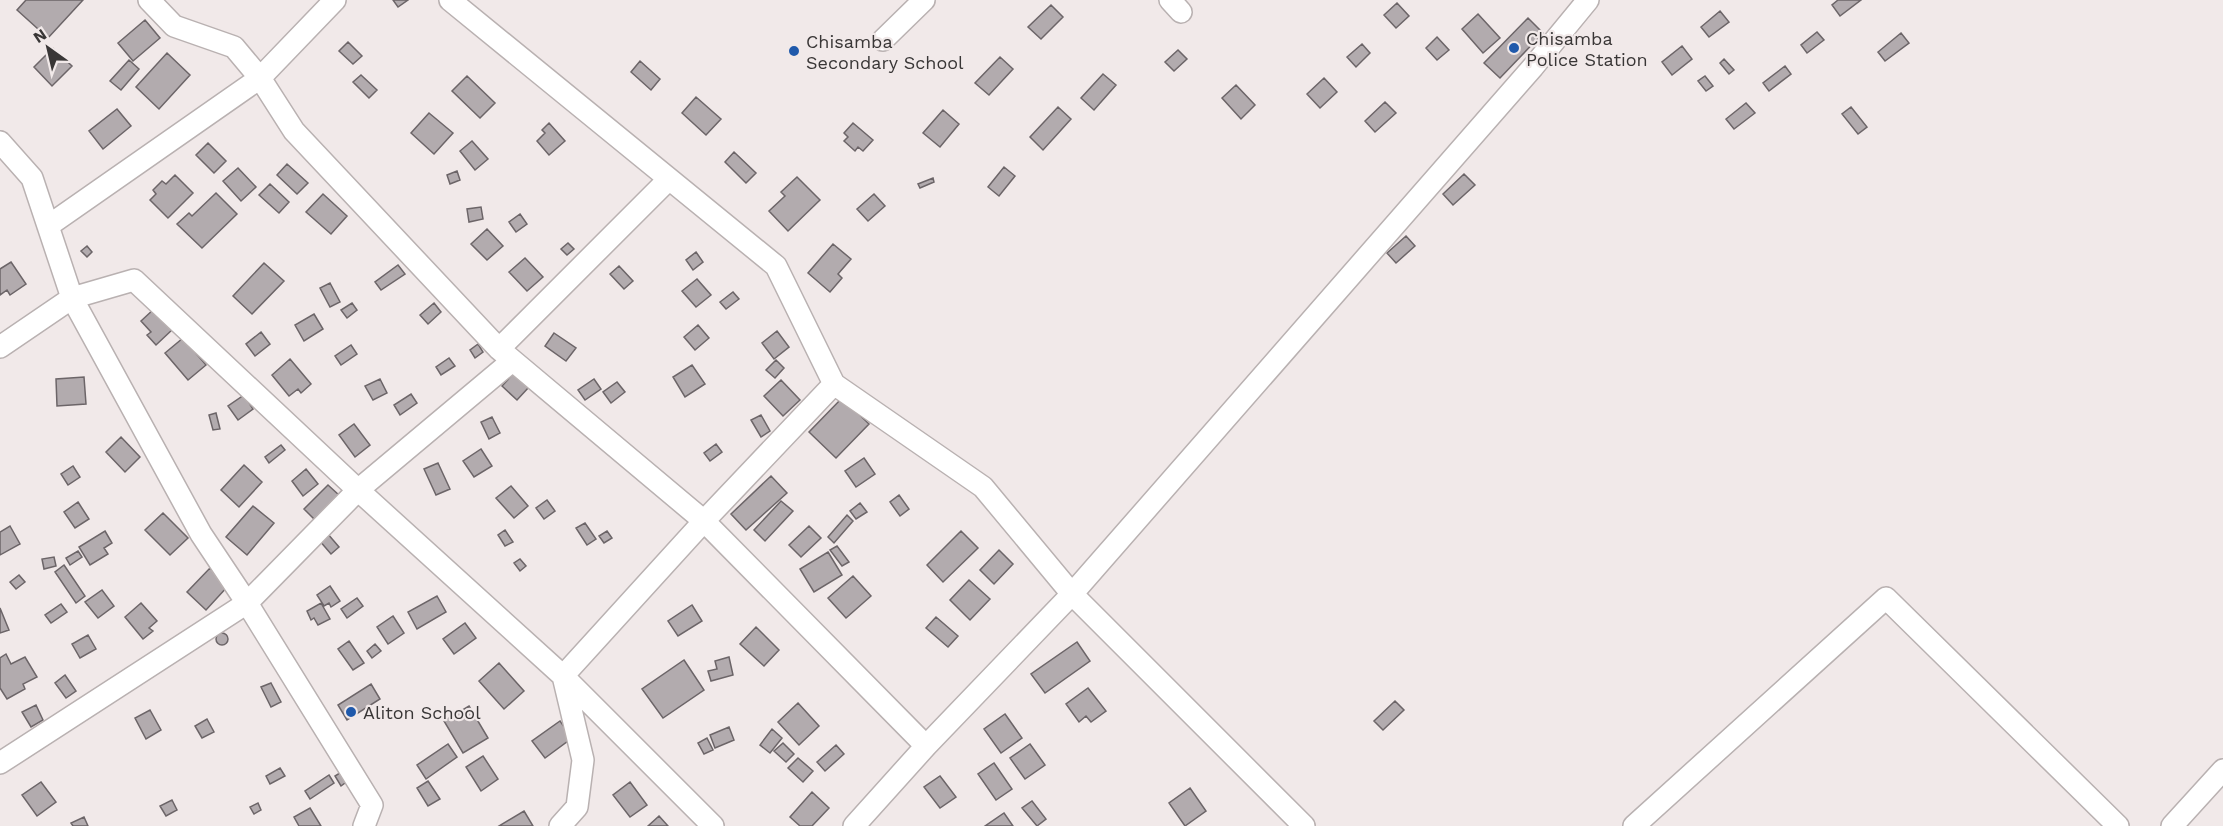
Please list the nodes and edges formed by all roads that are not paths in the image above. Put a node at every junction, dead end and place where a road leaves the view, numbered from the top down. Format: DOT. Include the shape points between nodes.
graph roads {
  1 [pos="149,0"];
  2 [pos="335,0"];
  3 [pos="450,0"];
  4 [pos="924,0"];
  5 [pos="1588,0"];
  6 [pos="883,40"];
  7 [pos="260,78"];
  8 [pos="0,142"];
  9 [pos="669,179"];
  10 [pos="48,226"];
  11 [pos="72,298"];
  12 [pos="0,347"];
  13 [pos="506,355"];
  14 [pos="834,384"];
  15 [pos="358,490"];
  16 [pos="704,521"];
  17 [pos="1072,594"];
  18 [pos="247,603"];
  19 [pos="563,676"];
  20 [pos="926,746"];
  21 [pos="0,763"];
  22 [pos="2223,770"];
  23 [pos="364,826"];
  24 [pos="560,826"];
  25 [pos="713,826"];
  26 [pos="854,826"];
  27 [pos="1304,826"];
  28 [pos="1635,826"];
  29 [pos="2118,826"];
  30 [pos="2172,826"];
  1 -- 7 [label="street" via="174,26 234,47"];
  2 -- 7 [label="street"];
  3 -- 9 [label="street"];
  4 -- 6 [label="street"];
  5 -- 17 [label="street"];
  7 -- 10 [label="street"];
  7 -- 13 [label="street" via="294,131"];
  8 -- 10 [label="street" via="32,178"];
  9 -- 13 [label="street"];
  9 -- 14 [label="street" via="776,266"];
  10 -- 11 [label="street"];
  11 -- 12 [label="street"];
  11 -- 15 [label="street" via="134,280"];
  11 -- 18 [label="street" via="201,534"];
  13 -- 15 [label="street"];
  13 -- 16 [label="street"];
  14 -- 16 [label="street"];
  14 -- 17 [label="street" via="983,487"];
  15 -- 18 [label="street"];
  15 -- 19 [label="street"];
  16 -- 19 [label="street"];
  16 -- 20 [label="street"];
  17 -- 20 [label="street"];
  17 -- 27 [label="street"];
  18 -- 21 [label="street"];
  18 -- 23 [label="street" via="372,805"];
  19 -- 24 [label="street" via="583,760 577,807"];
  19 -- 25 [label="street"];
  20 -- 26 [label="street"];
  22 -- 30 [label="street"];
  28 -- 29 [label="street" via="1886,598"];
}
